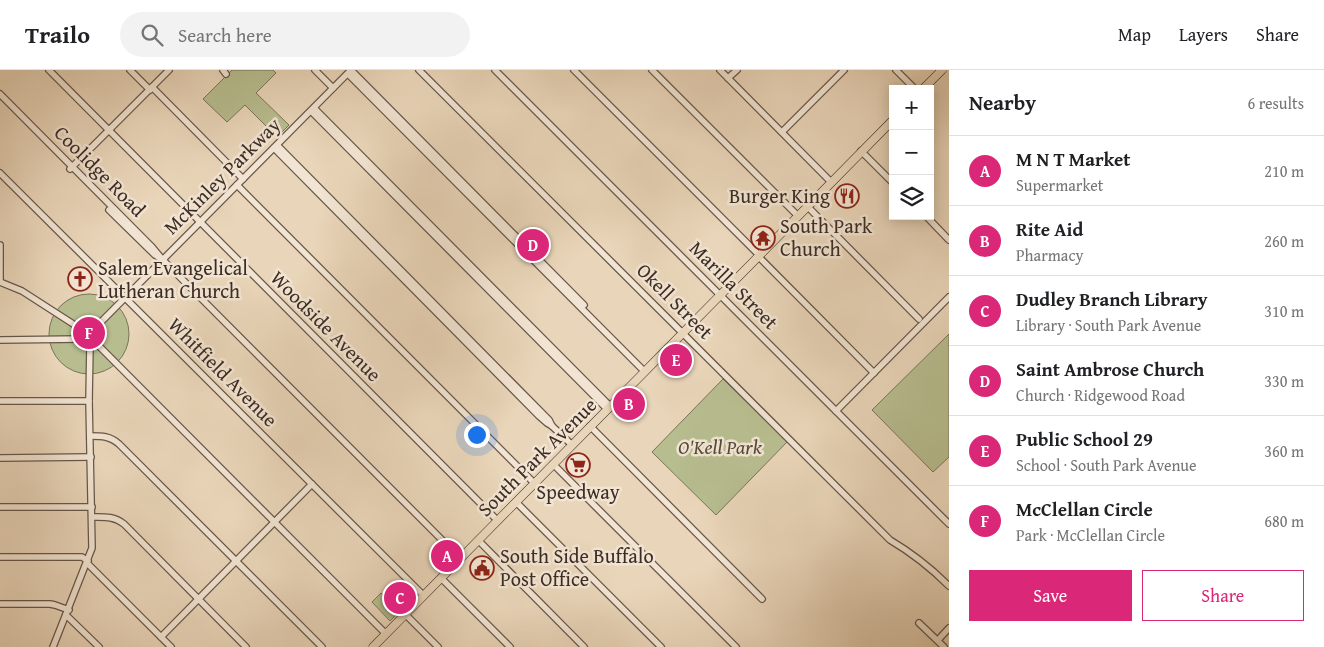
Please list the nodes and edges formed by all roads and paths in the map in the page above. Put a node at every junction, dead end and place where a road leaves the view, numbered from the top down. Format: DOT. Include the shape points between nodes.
graph roads {
  1 [pos="49,70"];
  2 [pos="130,70"];
  3 [pos="169,70"];
  4 [pos="316,70"];
  5 [pos="419,70"];
  6 [pos="494,70"];
  7 [pos="574,70"];
  8 [pos="652,70"];
  9 [pos="720,70"];
  10 [pos="737,70"];
  11 [pos="844,70"];
  12 [pos="896,70"];
  13 [pos="942,70"];
  14 [pos="351,71"];
  15 [pos="728,78"];
  16 [pos="911,85"];
  17 [pos="927,85"];
  18 [pos="151,88"];
  19 [pos="333,88"];
  20 [pos="0,96"];
  21 [pos="312,109"];
  22 [pos="889,124"];
  23 [pos="109,131"];
  24 [pos="782,132"];
  25 [pos="276,146"];
  26 [pos="861,151"];
  27 [pos="71,168"];
  28 [pos="0,173"];
  29 [pos="243,179"];
  30 [pos="889,179"];
  31 [pos="831,182"];
  32 [pos="237,185"];
  33 [pos="807,206"];
  34 [pos="798,216"];
  35 [pos="930,220"];
  36 [pos="200,222"];
  37 [pos="949,240"];
  38 [pos="0,245"];
  39 [pos="759,255"];
  40 [pos="162,259"];
  41 [pos="0,282"];
  42 [pos="720,294"];
  43 [pos="949,297"];
  44 [pos="125,298"];
  45 [pos="919,319"];
  46 [pos="95,328"];
  47 [pos="81,329"];
  48 [pos="683,332"];
  49 [pos="81,339"];
  50 [pos="0,340"];
  51 [pos="92,343"];
  52 [pos="646,370"];
  53 [pos="874,374"];
  54 [pos="0,401"];
  55 [pos="89,401"];
  56 [pos="608,408"];
  57 [pos="836,411"];
  58 [pos="590,426"];
  59 [pos="90,436"];
  60 [pos="572,445"];
  61 [pos="90,457"];
  62 [pos="0,458"];
  63 [pos="552,464"];
  64 [pos="534,482"];
  65 [pos="312,484"];
  66 [pos="516,502"];
  67 [pos="92,507"];
  68 [pos="0,508"];
  69 [pos="92,517"];
  70 [pos="497,520"];
  71 [pos="274,522"];
  72 [pos="949,524"];
  73 [pos="478,540"];
  74 [pos="0,557"];
  75 [pos="460,558"];
  76 [pos="236,561"];
  77 [pos="88,562"];
  78 [pos="441,578"];
  79 [pos="949,586"];
  80 [pos="424,595"];
  81 [pos="198,599"];
  82 [pos="762,599"];
  83 [pos="0,604"];
  84 [pos="68,613"];
  85 [pos="405,614"];
  86 [pos="920,623"];
  87 [pos="949,628"];
  88 [pos="386,634"];
  89 [pos="161,637"];
  90 [pos="938,640"];
  91 [pos="53,647"];
  92 [pos="99,647"];
  93 [pos="171,647"];
  94 [pos="246,647"];
  95 [pos="322,647"];
  96 [pos="373,647"];
  97 [pos="438,647"];
  98 [pos="510,647"];
  99 [pos="584,647"];
  100 [pos="661,647"];
  101 [pos="736,647"];
  102 [pos="944,647"];
  1 -- 23 [label="street, Woodside Avenue"];
  2 -- 18 [label="street"];
  3 -- 18 [label="street"];
  4 -- 19 [label="street"];
  5 -- 48 [label="street, Okell Street"];
  6 -- 42 [label="street, Marilla Street"];
  7 -- 39 [label="street"];
  8 -- 34 [label="street"];
  9 -- 15 [label="street"];
  10 -- 15 [label="street"];
  11 -- 24 [label="street"];
  12 -- 16 [label="street"];
  13 -- 17 [label="main road"];
  14 -- 19 [label="street, McKinley Parkway"];
  14 -- 52 [label="street"];
  15 -- 24 [label="street"];
  18 -- 23 [label="street"];
  18 -- 29 [label="street"];
  19 -- 21 [label="street, McKinley Parkway"];
  20 -- 27 [label="street, Coolidge Road"];
  21 -- 25 [label="street, McKinley Parkway"];
  21 -- 56 [label="street"];
  22 -- 26 [label="main road, South Park Avenue"];
  23 -- 27 [label="street"];
  23 -- 36 [label="street, Woodside Avenue"];
  24 -- 31 [label="street"];
  25 -- 29 [label="street, McKinley Parkway"];
  25 -- 60 [label="street"];
  26 -- 30 [label="street"];
  26 -- 31 [label="main road, South Park Avenue"];
  27 -- 40 [label="street, Coolidge Road"];
  28 -- 44 [label="street, Whitfield Avenue"];
  29 -- 32 [label="street, McKinley Parkway"];
  31 -- 33 [label="main road, South Park Avenue"];
  32 -- 36 [label="street, McKinley Parkway"];
  32 -- 64 [label="street"];
  33 -- 34 [label="main road, South Park Avenue"];
  33 -- 45 [label="street"];
  34 -- 39 [label="main road, South Park Avenue"];
  35 -- 37 [label="street"];
  36 -- 40 [label="street, McKinley Parkway"];
  36 -- 70 [label="street, Woodside Avenue"];
  38 -- 41 [label="street"];
  39 -- 42 [label="main road, South Park Avenue"];
  39 -- 53 [label="street"];
  40 -- 44 [label="street, McKinley Parkway"];
  40 -- 75 [label="street, Coolidge Road"];
  41 -- 47 [label="street" via="22,291"];
  42 -- 48 [label="main road, South Park Avenue"];
  42 -- 57 [label="street, Marilla Street"];
  43 -- 53 [label="street"];
  44 -- 46 [label="street, McKinley Parkway"];
  44 -- 65 [label="street, Whitfield Avenue"];
  46 -- 47 [label="street" via="88,325"];
  46 -- 51 [label="street" via="98,336"];
  47 -- 49 [label="street"];
  48 -- 52 [label="main road, South Park Avenue"];
  48 -- 79 [label="street, Okell Street" via="890,540 924,562"];
  49 -- 50 [label="street"];
  49 -- 51 [label="street"];
  51 -- 55 [label="street"];
  51 -- 71 [label="street"];
  52 -- 56 [label="main road, South Park Avenue"];
  53 -- 57 [label="street"];
  54 -- 55 [label="street"];
  55 -- 59 [label="street"];
  56 -- 58 [label="main road, South Park Avenue"];
  57 -- 72 [label="street, Marilla Street"];
  58 -- 60 [label="main road, South Park Avenue"];
  58 -- 82 [label="street"];
  59 -- 61 [label="street"];
  59 -- 76 [label="street" via="104,436 116,441"];
  60 -- 63 [label="main road, South Park Avenue"];
  61 -- 62 [label="street"];
  61 -- 67 [label="street"];
  63 -- 64 [label="main road, South Park Avenue"];
  63 -- 101 [label="street"];
  64 -- 66 [label="main road, South Park Avenue"];
  65 -- 71 [label="street"];
  65 -- 80 [label="street, Whitfield Avenue"];
  66 -- 70 [label="main road, South Park Avenue"];
  66 -- 100 [label="street"];
  67 -- 68 [label="street"];
  67 -- 69 [label="street"];
  69 -- 77 [label="street" via="92,548"];
  69 -- 81 [label="street" via="118,520"];
  70 -- 73 [label="main road, South Park Avenue"];
  71 -- 76 [label="street"];
  71 -- 88 [label="street"];
  73 -- 75 [label="main road, South Park Avenue"];
  73 -- 99 [label="street"];
  74 -- 77 [label="street" via="82,557"];
  75 -- 78 [label="main road, South Park Avenue"];
  76 -- 81 [label="street"];
  76 -- 95 [label="street"];
  77 -- 84 [label="street"];
  77 -- 89 [label="street"];
  78 -- 80 [label="main road, South Park Avenue"];
  78 -- 98 [label="street"];
  80 -- 85 [label="main road, South Park Avenue"];
  81 -- 89 [label="street"];
  81 -- 94 [label="street"];
  83 -- 84 [label="street" via="50,604"];
  84 -- 91 [label="street"];
  84 -- 92 [label="street"];
  85 -- 88 [label="main road, South Park Avenue"];
  85 -- 97 [label="street"];
  86 -- 90 [label="street"];
  87 -- 90 [label="street"];
  88 -- 96 [label="main road, South Park Avenue"];
  89 -- 93 [label="street"];
  90 -- 102 [label="street"];
}
